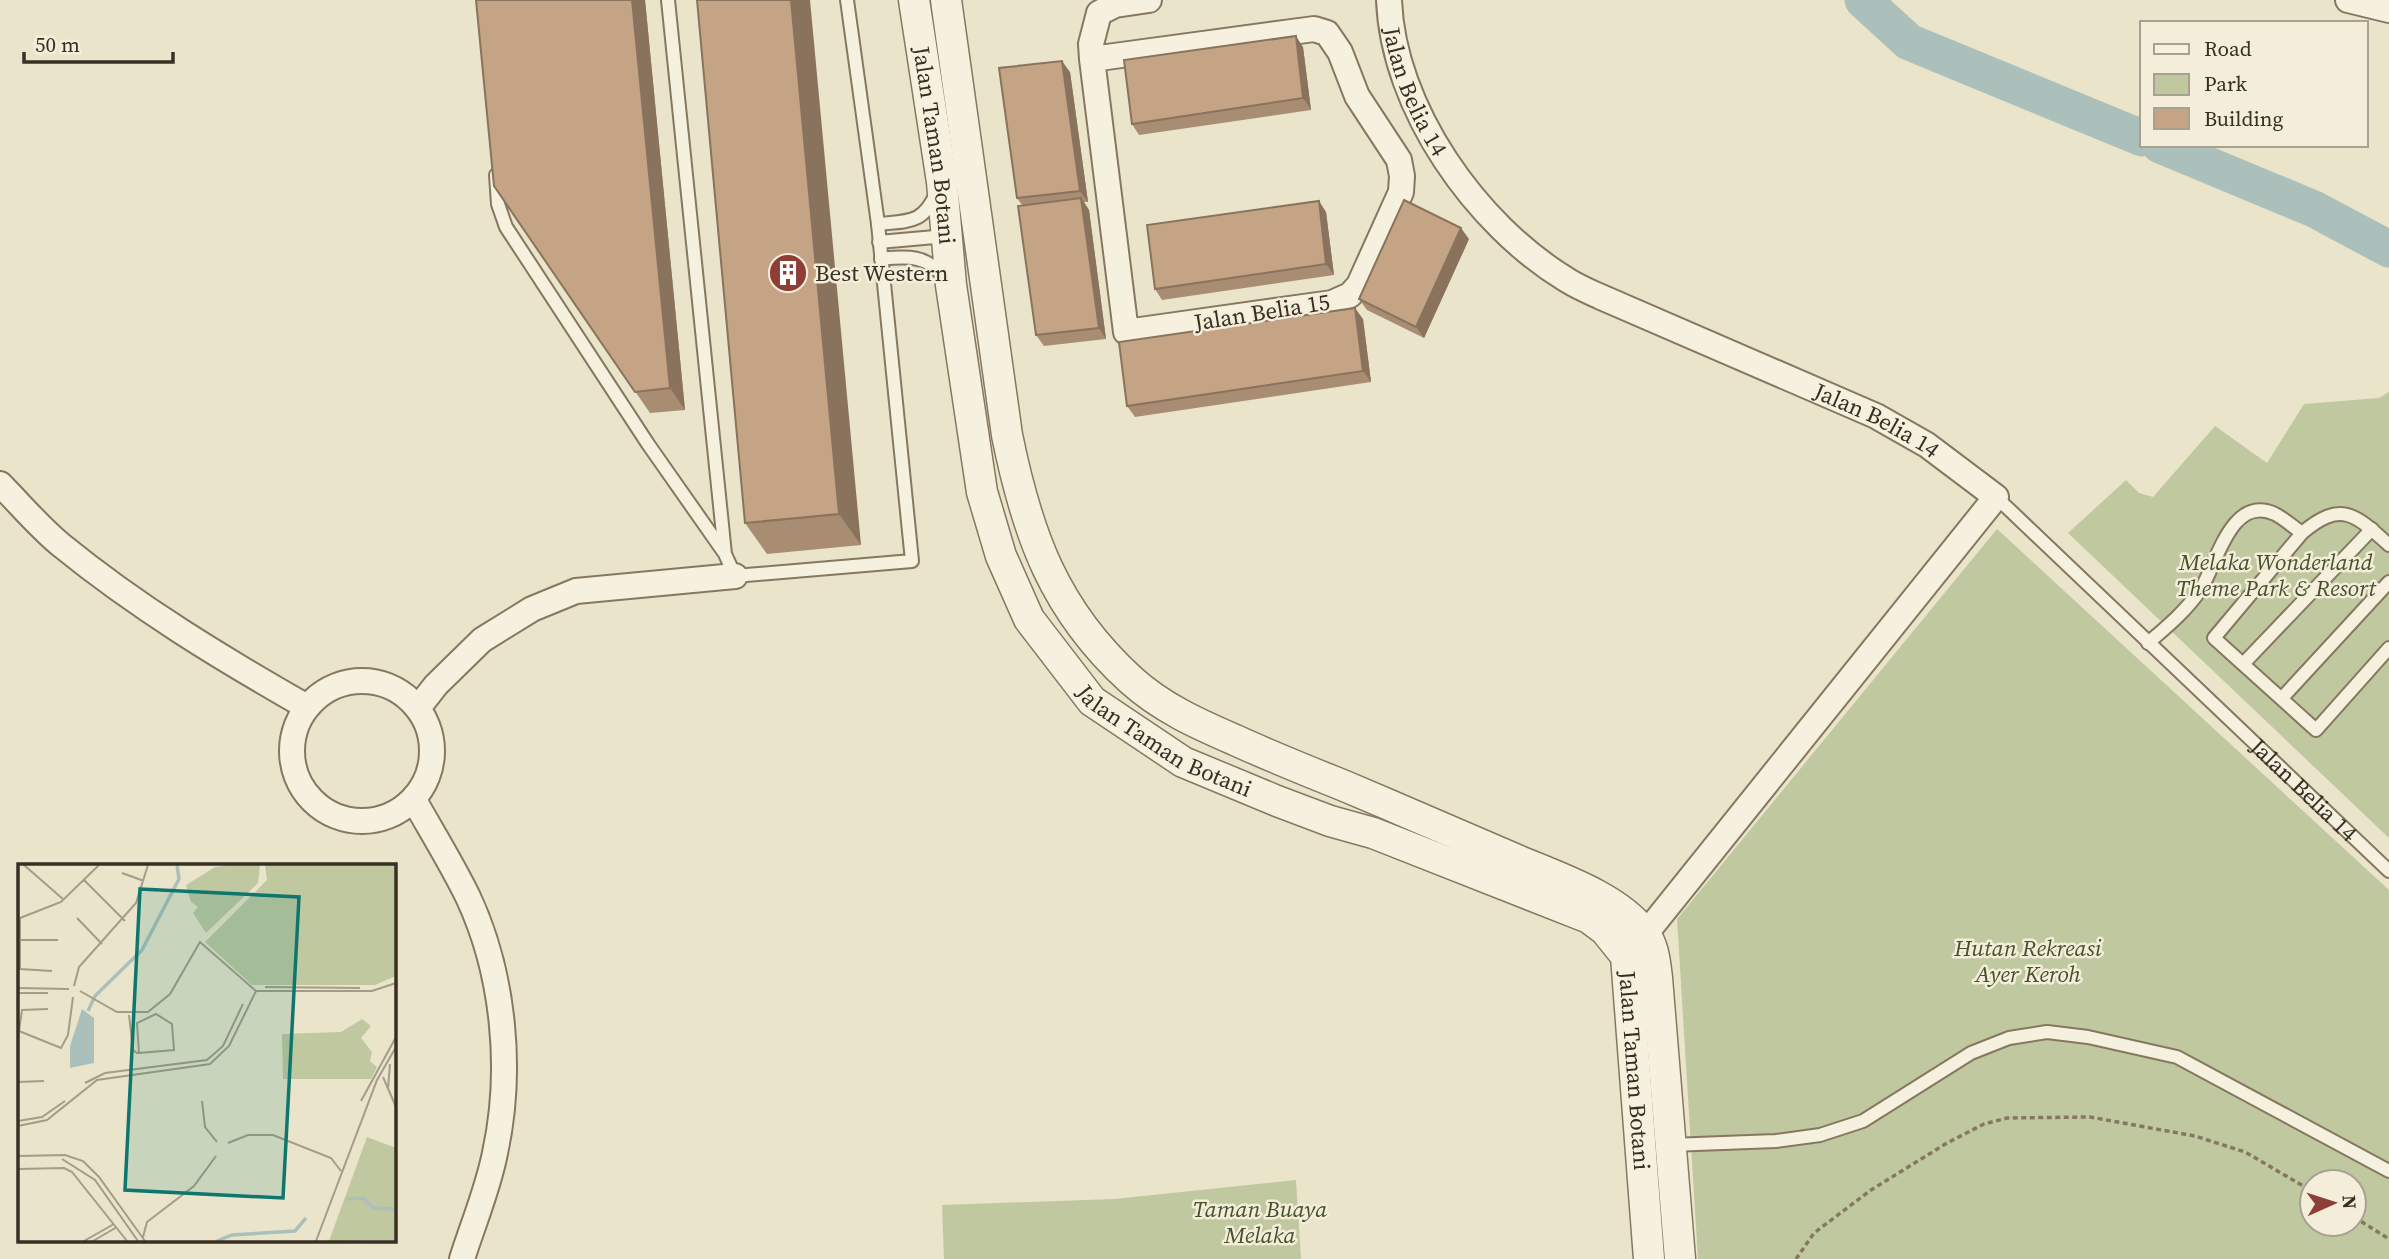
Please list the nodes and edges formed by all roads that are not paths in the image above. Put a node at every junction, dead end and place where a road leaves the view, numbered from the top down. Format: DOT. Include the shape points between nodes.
graph roads {
  1 [pos="668,0"];
  2 [pos="847,0"];
  3 [pos="914,0"];
  4 [pos="946,0"];
  5 [pos="1149,0"];
  6 [pos="1389,0"];
  7 [pos="2348,0"];
  8 [pos="2389,10"];
  9 [pos="1092,59"];
  10 [pos="495,164"];
  11 [pos="955,179"];
  12 [pos="878,223"];
  13 [pos="946,236"];
  14 [pos="879,242"];
  15 [pos="881,259"];
  16 [pos="951,285"];
  17 [pos="0,484"];
  18 [pos="1996,497"];
  19 [pos="2372,529"];
  20 [pos="2301,534"];
  21 [pos="2389,545"];
  22 [pos="730,565"];
  23 [pos="2389,582"];
  24 [pos="2148,643"];
  25 [pos="2389,648"];
  26 [pos="2243,664"];
  27 [pos="2282,698"];
  28 [pos="307,707"];
  29 [pos="418,708"];
  30 [pos="414,800"];
  31 [pos="2389,871"];
  32 [pos="1636,945"];
  33 [pos="1642,1144"];
  34 [pos="1672,1145"];
  35 [pos="2389,1171"];
  36 [pos="461,1259"];
  37 [pos="1649,1259"];
  38 [pos="1680,1259"];
  1 -- 22 [label="lane"];
  2 -- 12 [label="lane"];
  3 -- 11 [label="street, Jalan Taman Botani"];
  4 -- 11 [label="street, Jalan Taman Botani"];
  5 -- 9 [label="street, Jalan Belia 15" via="1115,5 1099,13"];
  6 -- 18 [label="street, Jalan Belia 14" via="1398,56 1416,110 1478,202 1535,257 1601,297 1876,416 1927,444"];
  7 -- 8 [label="street"];
  9 -- 9 [label="street, Jalan Belia 15" via="1126,332 1332,303 1359,285 1401,192 1402,176 1399,160 1357,96 1340,52 1327,33 1314,29"];
  10 -- 22 [label="lane" via="498,204 506,227"];
  11 -- 12 [label="lane" via="920,217"];
  11 -- 13 [label="street" via="962,211"];
  11 -- 32 [label="street, Jalan Taman Botani" via="1015,476 1034,540 1063,600 1092,640 1131,680 1184,717 1594,892 1638,926"];
  12 -- 14 [label="lane"];
  13 -- 14 [label="lane"];
  13 -- 16 [label="street, Jalan Taman Botani"];
  14 -- 15 [label="lane"];
  15 -- 16 [label="lane" via="911,257 934,265"];
  15 -- 22 [label="lane" via="912,561"];
  16 -- 32 [label="street, Jalan Taman Botani" via="982,492 1001,556 1029,619 1092,701 1183,762 1589,918"];
  17 -- 28 [label="street" via="59,544 135,600 212,653"];
  18 -- 24 [label="lane, Jalan Belia 14"];
  18 -- 32 [label="street"];
  19 -- 20 [label="lane" via="2343,514 2318,520"];
  19 -- 21 [label="lane"];
  19 -- 26 [label="lane"];
  20 -- 24 [label="lane" via="2272,513 2245,515 2226,536 2187,608"];
  20 -- 26 [label="lane" via="2214,638"];
  22 -- 29 [label="street" via="576,591 532,609 482,640"];
  23 -- 27 [label="lane"];
  24 -- 31 [label="lane, Jalan Belia 14"];
  25 -- 27 [label="lane" via="2316,730"];
  26 -- 27 [label="lane"];
  28 -- 29 [label="street" via="322,692 363,680 403,693"];
  28 -- 30 [label="street" via="291,747 293,769 316,805 334,817 377,821"];
  29 -- 30 [label="street" via="432,745 431,765"];
  30 -- 36 [label="street" via="468,898 489,956 501,1017 503,1068 495,1152"];
  32 -- 33 [label="street, Jalan Taman Botani"];
  32 -- 34 [label="street, Jalan Taman Botani" via="1653,951"];
  33 -- 34 [label="lane"];
  33 -- 37 [label="street, Jalan Taman Botani"];
  34 -- 35 [label="lane" via="1820,1135 1863,1121 1971,1053 2009,1038 2047,1032 2176,1057"];
  34 -- 38 [label="street, Jalan Taman Botani"];
}
